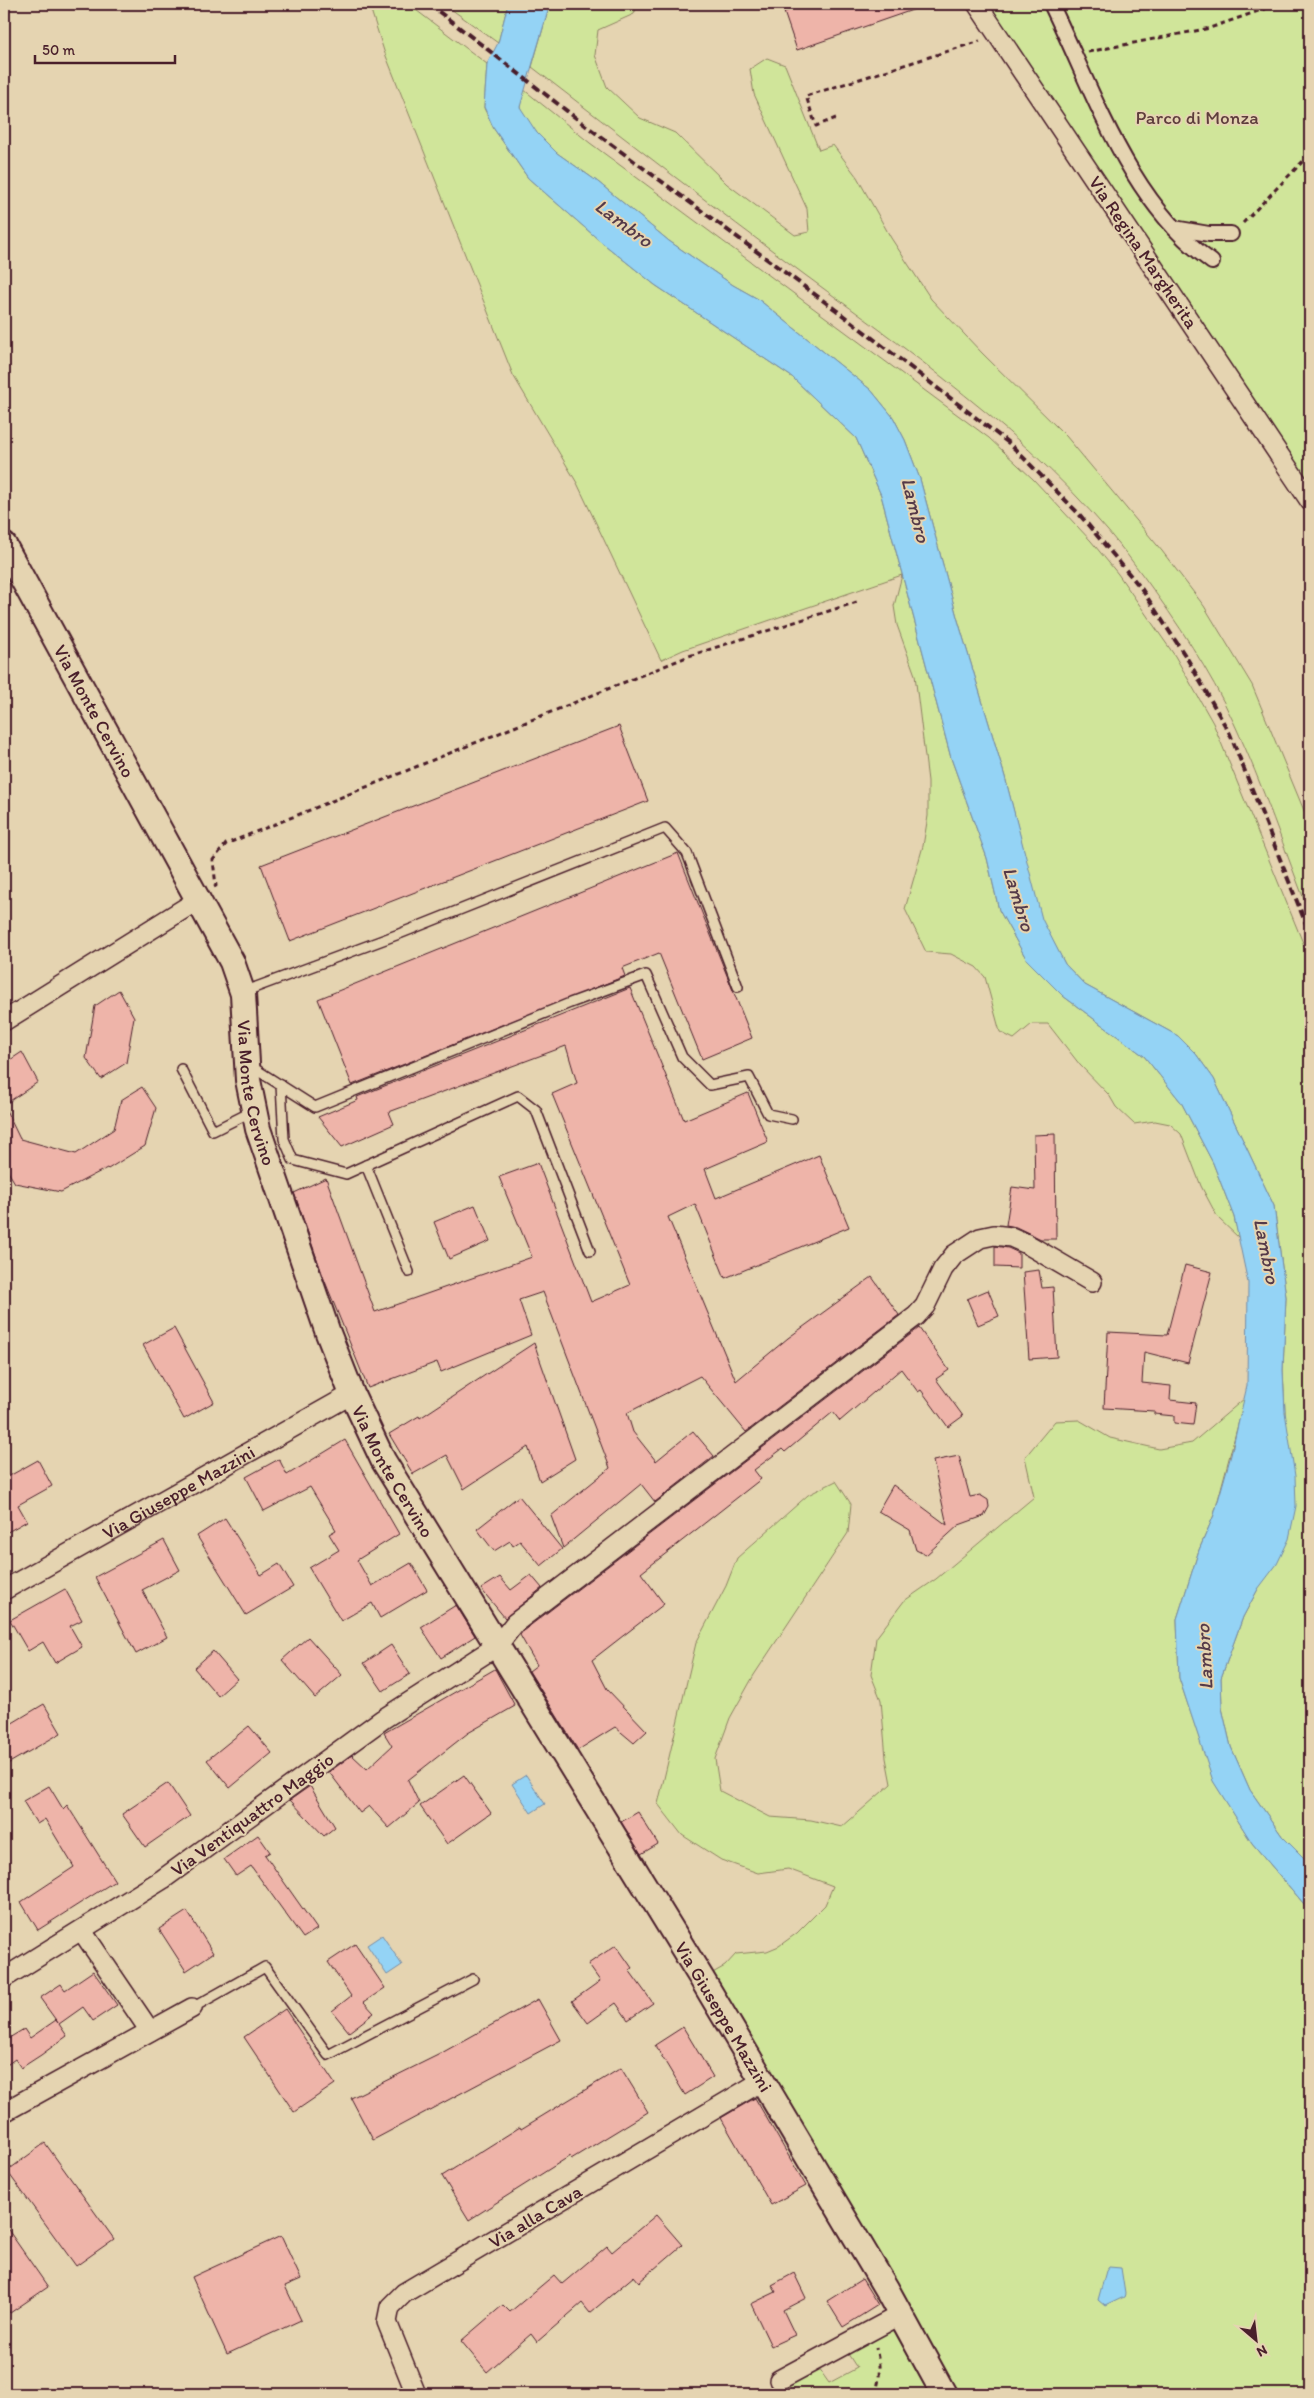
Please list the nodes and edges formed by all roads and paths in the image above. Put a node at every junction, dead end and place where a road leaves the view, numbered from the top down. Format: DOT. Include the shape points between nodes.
graph roads {
  1 [pos="977,4"];
  2 [pos="1051,4"];
  3 [pos="1278,4"];
  4 [pos="982,40"];
  5 [pos="1076,54"];
  6 [pos="836,118"];
  7 [pos="1310,154"];
  8 [pos="1174,228"];
  9 [pos="1231,234"];
  10 [pos="1212,262"];
  11 [pos="1310,501"];
  12 [pos="4,545"];
  13 [pos="860,601"];
  14 [pos="198,900"];
  15 [pos="738,987"];
  16 [pos="243,992"];
  17 [pos="4,1021"];
  18 [pos="247,1064"];
  19 [pos="181,1069"];
  20 [pos="281,1085"];
  21 [pos="254,1111"];
  22 [pos="792,1119"];
  23 [pos="366,1165"];
  24 [pos="590,1251"];
  25 [pos="409,1272"];
  26 [pos="1092,1282"];
  27 [pos="352,1394"];
  28 [pos="4,1590"];
  29 [pos="497,1646"];
  30 [pos="82,1930"];
  31 [pos="4,1978"];
  32 [pos="473,1978"];
  33 [pos="192,2008"];
  34 [pos="150,2031"];
  35 [pos="762,2081"];
  36 [pos="4,2112"];
  37 [pos="900,2315"];
  38 [pos="870,2331"];
  39 [pos="779,2380"];
  40 [pos="416,2394"];
  41 [pos="830,2394"];
  42 [pos="867,2394"];
  43 [pos="875,2394"];
  44 [pos="944,2394"];
  1 -- 11 [label="street, Via Regina Margherita"];
  2 -- 5 [label="street"];
  3 -- 5 [label="path" via="1210,28"];
  4 -- 6 [label="path" via="806,96 816,126"];
  5 -- 8 [label="street" via="1131,168 1156,208"];
  7 -- 9 [label="path"];
  8 -- 9 [label="street"];
  8 -- 10 [label="street"];
  12 -- 14 [label="street, Via Monte Cervino"];
  13 -- 14 [label="path" via="689,656 226,844 213,860 216,886"];
  14 -- 16 [label="street, Via Monte Cervino" via="232,962"];
  14 -- 17 [label="street"];
  15 -- 16 [label="lane" via="687,853 665,828"];
  16 -- 18 [label="street, Via Monte Cervino"];
  18 -- 20 [label="lane"];
  18 -- 21 [label="street, Via Monte Cervino"];
  19 -- 21 [label="lane" via="213,1131"];
  20 -- 22 [label="lane" via="315,1107 646,975 682,1056 710,1085 749,1077 768,1114"];
  20 -- 23 [label="lane" via="284,1139 292,1160 346,1174"];
  21 -- 27 [label="street, Via Monte Cervino"];
  23 -- 24 [label="lane" via="518,1096 536,1110"];
  23 -- 25 [label="lane"];
  26 -- 29 [label="street, Via Ventiquattro Maggio" via="1011,1237 994,1235 968,1245 943,1268 933,1291 916,1316 515,1623"];
  27 -- 28 [label="street, Via Giuseppe Mazzini"];
  27 -- 29 [label="street, Via Monte Cervino" via="382,1460"];
  29 -- 30 [label="street, Via Ventiquattro Maggio" via="383,1719 223,1837"];
  29 -- 35 [label="street, Via Giuseppe Mazzini"];
  30 -- 31 [label="street, Via Ventiquattro Maggio"];
  30 -- 34 [label="street"];
  32 -- 33 [label="lane" via="328,2055 265,1967"];
  33 -- 34 [label="street"];
  34 -- 36 [label="street"];
  35 -- 37 [label="street, Via Giuseppe Mazzini"];
  35 -- 40 [label="street, Via alla Cava" via="404,2293 390,2307 387,2322"];
  37 -- 38 [label="street"];
  37 -- 44 [label="street, Via Giuseppe Mazzini"];
  38 -- 39 [label="street"];
  38 -- 43 [label="path" via="880,2366"];
  41 -- 42 [label="path" via="856,2389"];
}
